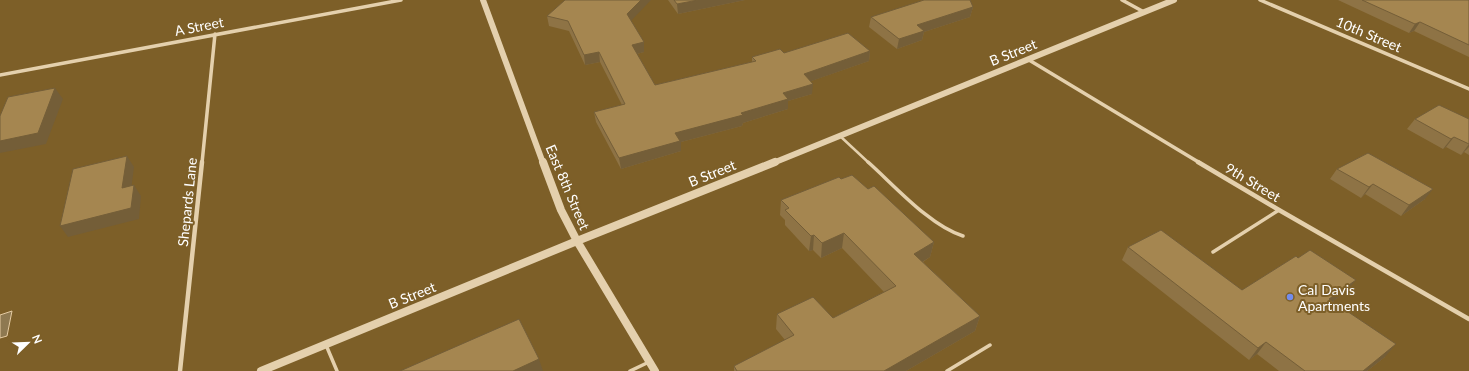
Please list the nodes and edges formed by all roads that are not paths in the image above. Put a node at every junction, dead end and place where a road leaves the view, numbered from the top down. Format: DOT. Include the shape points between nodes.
graph roads {
  1 [pos="401,0"];
  2 [pos="483,0"];
  3 [pos="1122,0"];
  4 [pos="1174,0"];
  5 [pos="1260,0"];
  6 [pos="1144,12"];
  7 [pos="215,34"];
  8 [pos="1029,60"];
  9 [pos="0,75"];
  10 [pos="1469,89"];
  11 [pos="840,136"];
  12 [pos="1279,210"];
  13 [pos="963,236"];
  14 [pos="577,241"];
  15 [pos="1213,252"];
  16 [pos="1469,319"];
  17 [pos="325,345"];
  18 [pos="990,345"];
  19 [pos="649,362"];
  20 [pos="180,371"];
  21 [pos="260,371"];
  22 [pos="337,371"];
  23 [pos="630,371"];
  24 [pos="655,371"];
  25 [pos="946,371"];
  1 -- 7 [label="street, A Street"];
  2 -- 14 [label="street, East 8th Street" via="561,210"];
  3 -- 6 [label="street"];
  4 -- 6 [label="street, B Street"];
  5 -- 10 [label="street, 10th Street"];
  6 -- 8 [label="street, B Street"];
  7 -- 9 [label="street, A Street"];
  7 -- 20 [label="street, Shepards Lane"];
  8 -- 11 [label="street, B Street"];
  8 -- 12 [label="street, 9th Street"];
  11 -- 13 [label="lane" via="926,214 950,232"];
  11 -- 14 [label="street, B Street"];
  12 -- 15 [label="lane"];
  12 -- 16 [label="street, 9th Street"];
  14 -- 17 [label="street, B Street"];
  14 -- 19 [label="street, East 8th Street"];
  17 -- 21 [label="street, B Street"];
  17 -- 22 [label="lane"];
  18 -- 25 [label="lane"];
  19 -- 23 [label="lane"];
  19 -- 24 [label="street, East 8th Street"];
}
